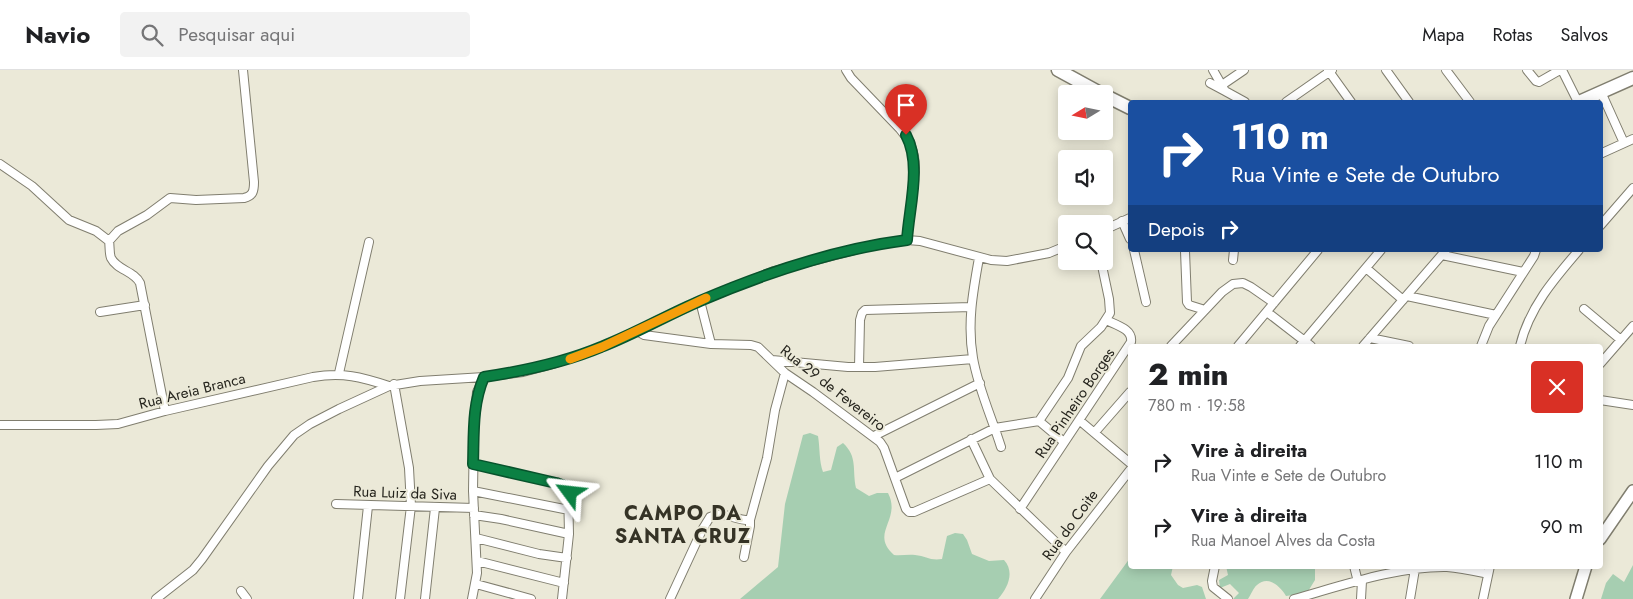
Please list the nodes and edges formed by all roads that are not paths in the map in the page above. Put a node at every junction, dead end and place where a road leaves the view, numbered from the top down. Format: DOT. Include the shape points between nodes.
graph roads {
  1 [pos="243,70"];
  2 [pos="846,70"];
  3 [pos="1058,70"];
  4 [pos="1212,70"];
  5 [pos="1244,70"];
  6 [pos="1386,70"];
  7 [pos="1446,70"];
  8 [pos="1527,70"];
  9 [pos="1561,70"];
  10 [pos="1330,71"];
  11 [pos="1633,78"];
  12 [pos="1210,83"];
  13 [pos="1633,84"];
  14 [pos="1086,85"];
  15 [pos="1223,88"];
  16 [pos="1599,97"];
  17 [pos="1113,99"];
  18 [pos="1242,100"];
  19 [pos="1289,100"];
  20 [pos="1350,100"];
  21 [pos="1408,100"];
  22 [pos="1468,100"];
  23 [pos="1578,100"];
  24 [pos="1603,104"];
  25 [pos="1128,107"];
  26 [pos="1633,139"];
  27 [pos="1624,143"];
  28 [pos="1603,153"];
  29 [pos="0,164"];
  30 [pos="1633,188"];
  31 [pos="1126,220"];
  32 [pos="1603,223"];
  33 [pos="1113,226"];
  34 [pos="907,240"];
  35 [pos="109,241"];
  36 [pos="368,242"];
  37 [pos="1058,249"];
  38 [pos="1134,252"];
  39 [pos="1185,252"];
  40 [pos="1234,252"];
  41 [pos="1316,252"];
  42 [pos="1379,252"];
  43 [pos="1444,252"];
  44 [pos="1535,252"];
  45 [pos="1575,252"];
  46 [pos="979,258"];
  47 [pos="1233,260"];
  48 [pos="1366,268"];
  49 [pos="1104,270"];
  50 [pos="1523,272"];
  51 [pos="1405,298"];
  52 [pos="700,301"];
  53 [pos="1146,302"];
  54 [pos="1274,303"];
  55 [pos="145,305"];
  56 [pos="971,307"];
  57 [pos="1584,309"];
  58 [pos="1205,310"];
  59 [pos="100,312"];
  60 [pos="1267,312"];
  61 [pos="1496,315"];
  62 [pos="1106,320"];
  63 [pos="1633,326"];
  64 [pos="637,331"];
  65 [pos="1370,338"];
  66 [pos="1621,340"];
  67 [pos="711,344"];
  68 [pos="1130,344"];
  69 [pos="1173,344"];
  70 [pos="1240,344"];
  71 [pos="1305,344"];
  72 [pos="1365,344"];
  73 [pos="1399,344"];
  74 [pos="1482,344"];
  75 [pos="1521,344"];
  76 [pos="1128,346"];
  77 [pos="973,359"];
  78 [pos="772,360"];
  79 [pos="1603,361"];
  80 [pos="859,367"];
  81 [pos="785,373"];
  82 [pos="338,374"];
  83 [pos="484,377"];
  84 [pos="980,383"];
  85 [pos="392,385"];
  86 [pos="1128,394"];
  87 [pos="1603,400"];
  88 [pos="1633,405"];
  89 [pos="165,411"];
  90 [pos="1079,420"];
  91 [pos="1039,422"];
  92 [pos="0,425"];
  93 [pos="995,428"];
  94 [pos="1095,432"];
  95 [pos="874,436"];
  96 [pos="971,439"];
  97 [pos="1064,442"];
  98 [pos="1001,447"];
  99 [pos="1128,461"];
  100 [pos="473,464"];
  101 [pos="1128,473"];
  102 [pos="895,478"];
  103 [pos="990,478"];
  104 [pos="473,491"];
  105 [pos="1633,491"];
  106 [pos="336,504"];
  107 [pos="368,506"];
  108 [pos="411,506"];
  109 [pos="436,508"];
  110 [pos="1020,509"];
  111 [pos="569,510"];
  112 [pos="474,512"];
  113 [pos="750,520"];
  114 [pos="569,534"];
  115 [pos="1603,535"];
  116 [pos="476,538"];
  117 [pos="1066,552"];
  118 [pos="744,557"];
  119 [pos="567,558"];
  120 [pos="477,561"];
  121 [pos="1214,569"];
  122 [pos="1355,569"];
  123 [pos="1415,569"];
  124 [pos="1466,569"];
  125 [pos="1585,569"];
  126 [pos="1489,570"];
  127 [pos="1360,582"];
  128 [pos="564,583"];
  129 [pos="476,584"];
  130 [pos="240,591"];
  131 [pos="1309,597"];
  132 [pos="156,599"];
  133 [pos="247,599"];
  134 [pos="358,599"];
  135 [pos="400,599"];
  136 [pos="425,599"];
  137 [pos="472,599"];
  138 [pos="531,599"];
  139 [pos="562,599"];
  140 [pos="670,599"];
  141 [pos="1035,599"];
  142 [pos="1228,599"];
  143 [pos="1294,599"];
  144 [pos="1361,599"];
  145 [pos="1410,599"];
  146 [pos="1482,599"];
  147 [pos="1576,599"];
  1 -- 35 [label="street" via="253,193 244,198 168,199 147,215 118,230"];
  2 -- 34 [label="street" via="910,142 915,168"];
  3 -- 14 [label="main road"];
  4 -- 15 [label="street"];
  5 -- 15 [label="street"];
  6 -- 21 [label="street"];
  7 -- 22 [label="street"];
  8 -- 9 [label="street" via="1539,82"];
  9 -- 23 [label="street"];
  10 -- 19 [label="street"];
  10 -- 20 [label="street"];
  11 -- 16 [label="main road"];
  12 -- 15 [label="street"];
  13 -- 16 [label="main road"];
  15 -- 18 [label="street"];
  17 -- 25 [label="main road"];
  24 -- 27 [label="street"];
  26 -- 27 [label="street"];
  27 -- 28 [label="street"];
  29 -- 35 [label="street" via="32,186 66,218 96,231"];
  30 -- 32 [label="street"];
  31 -- 33 [label="street"];
  34 -- 46 [label="street"];
  34 -- 52 [label="street" via="870,246 774,271"];
  35 -- 55 [label="street" via="113,261 139,281"];
  36 -- 82 [label="street"];
  37 -- 46 [label="street" via="1007,261"];
  38 -- 53 [label="street"];
  39 -- 58 [label="street" via="1187,302"];
  40 -- 47 [label="street"];
  41 -- 54 [label="street"];
  42 -- 48 [label="street"];
  43 -- 50 [label="street"];
  43 -- 51 [label="street"];
  44 -- 50 [label="street"];
  45 -- 75 [label="street" via="1536,306"];
  46 -- 56 [label="street"];
  48 -- 51 [label="street"];
  48 -- 71 [label="street"];
  49 -- 62 [label="street" via="1110,308"];
  50 -- 61 [label="street"];
  51 -- 61 [label="street"];
  51 -- 65 [label="street"];
  52 -- 64 [label="street"];
  52 -- 67 [label="street"];
  54 -- 58 [label="street" via="1251,287 1236,283"];
  54 -- 60 [label="street"];
  55 -- 59 [label="street"];
  55 -- 89 [label="street"];
  56 -- 77 [label="street"];
  56 -- 80 [label="street" via="865,310 860,320"];
  57 -- 66 [label="street"];
  58 -- 69 [label="street"];
  60 -- 70 [label="street"];
  60 -- 71 [label="street"];
  61 -- 74 [label="street"];
  62 -- 68 [label="street, Rua Pinheiro Borges" via="1129,333 1132,337"];
  62 -- 91 [label="street" via="1081,346 1068,378"];
  63 -- 66 [label="street"];
  64 -- 67 [label="street, Rua 29 de Fevereiro" via="644,335"];
  64 -- 83 [label="street" via="553,364"];
  65 -- 72 [label="street"];
  65 -- 73 [label="street"];
  66 -- 79 [label="street"];
  67 -- 78 [label="street, Rua 29 de Fevereiro" via="751,345"];
  76 -- 90 [label="street, Rua Pinheiro Borges"];
  77 -- 80 [label="street"];
  77 -- 84 [label="street"];
  78 -- 80 [label="street"];
  78 -- 81 [label="street, Rua 29 de Fevereiro"];
  81 -- 95 [label="street, Rua 29 de Fevereiro"];
  81 -- 113 [label="street"];
  82 -- 85 [label="street, Rua Areia Branca"];
  82 -- 89 [label="street, Rua Areia Branca"];
  83 -- 85 [label="street"];
  83 -- 100 [label="street" via="475,407"];
  84 -- 93 [label="street"];
  84 -- 95 [label="street"];
  85 -- 108 [label="street" via="409,468"];
  85 -- 132 [label="street" via="339,409 294,435 202,559"];
  86 -- 94 [label="street"];
  87 -- 88 [label="street"];
  89 -- 92 [label="street, Rua Areia Branca" via="112,425"];
  90 -- 94 [label="street"];
  90 -- 97 [label="street, Rua Pinheiro Borges"];
  91 -- 93 [label="street"];
  91 -- 97 [label="street"];
  93 -- 96 [label="street"];
  93 -- 98 [label="street"];
  94 -- 99 [label="street"];
  95 -- 102 [label="street, Rua 29 de Fevereiro" via="884,448"];
  96 -- 102 [label="street"];
  96 -- 103 [label="street"];
  97 -- 110 [label="street, Rua Pinheiro Borges"];
  100 -- 104 [label="street"];
  100 -- 111 [label="street" via="568,488"];
  101 -- 117 [label="street, Rua do Coite"];
  102 -- 103 [label="street, Rua 29 de Fevereiro" via="909,512"];
  103 -- 110 [label="street"];
  104 -- 111 [label="street"];
  104 -- 112 [label="street"];
  105 -- 115 [label="main road"];
  106 -- 107 [label="street, Rua Luiz da Siva"];
  107 -- 108 [label="street, Rua Luiz da Siva"];
  107 -- 134 [label="street"];
  108 -- 109 [label="street, Rua Luiz da Siva"];
  108 -- 135 [label="street"];
  109 -- 112 [label="street, Rua Luiz da Siva"];
  109 -- 136 [label="street"];
  110 -- 117 [label="street"];
  111 -- 114 [label="street"];
  112 -- 114 [label="street, Rua Luiz da Siva"];
  112 -- 116 [label="street"];
  113 -- 118 [label="street"];
  113 -- 140 [label="street" via="718,514 710,517"];
  114 -- 119 [label="street"];
  116 -- 119 [label="street"];
  116 -- 120 [label="street"];
  117 -- 141 [label="street, Rua do Coite"];
  119 -- 128 [label="street"];
  120 -- 128 [label="street"];
  120 -- 129 [label="street"];
  121 -- 142 [label="street" via="1213,588"];
  122 -- 127 [label="street"];
  123 -- 127 [label="street"];
  123 -- 145 [label="street"];
  124 -- 126 [label="street"];
  125 -- 147 [label="main road"];
  126 -- 146 [label="street"];
  127 -- 131 [label="street"];
  127 -- 144 [label="street"];
  128 -- 139 [label="street"];
  129 -- 137 [label="street"];
  129 -- 138 [label="street"];
  130 -- 133 [label="street"];
  131 -- 143 [label="street"];
}
